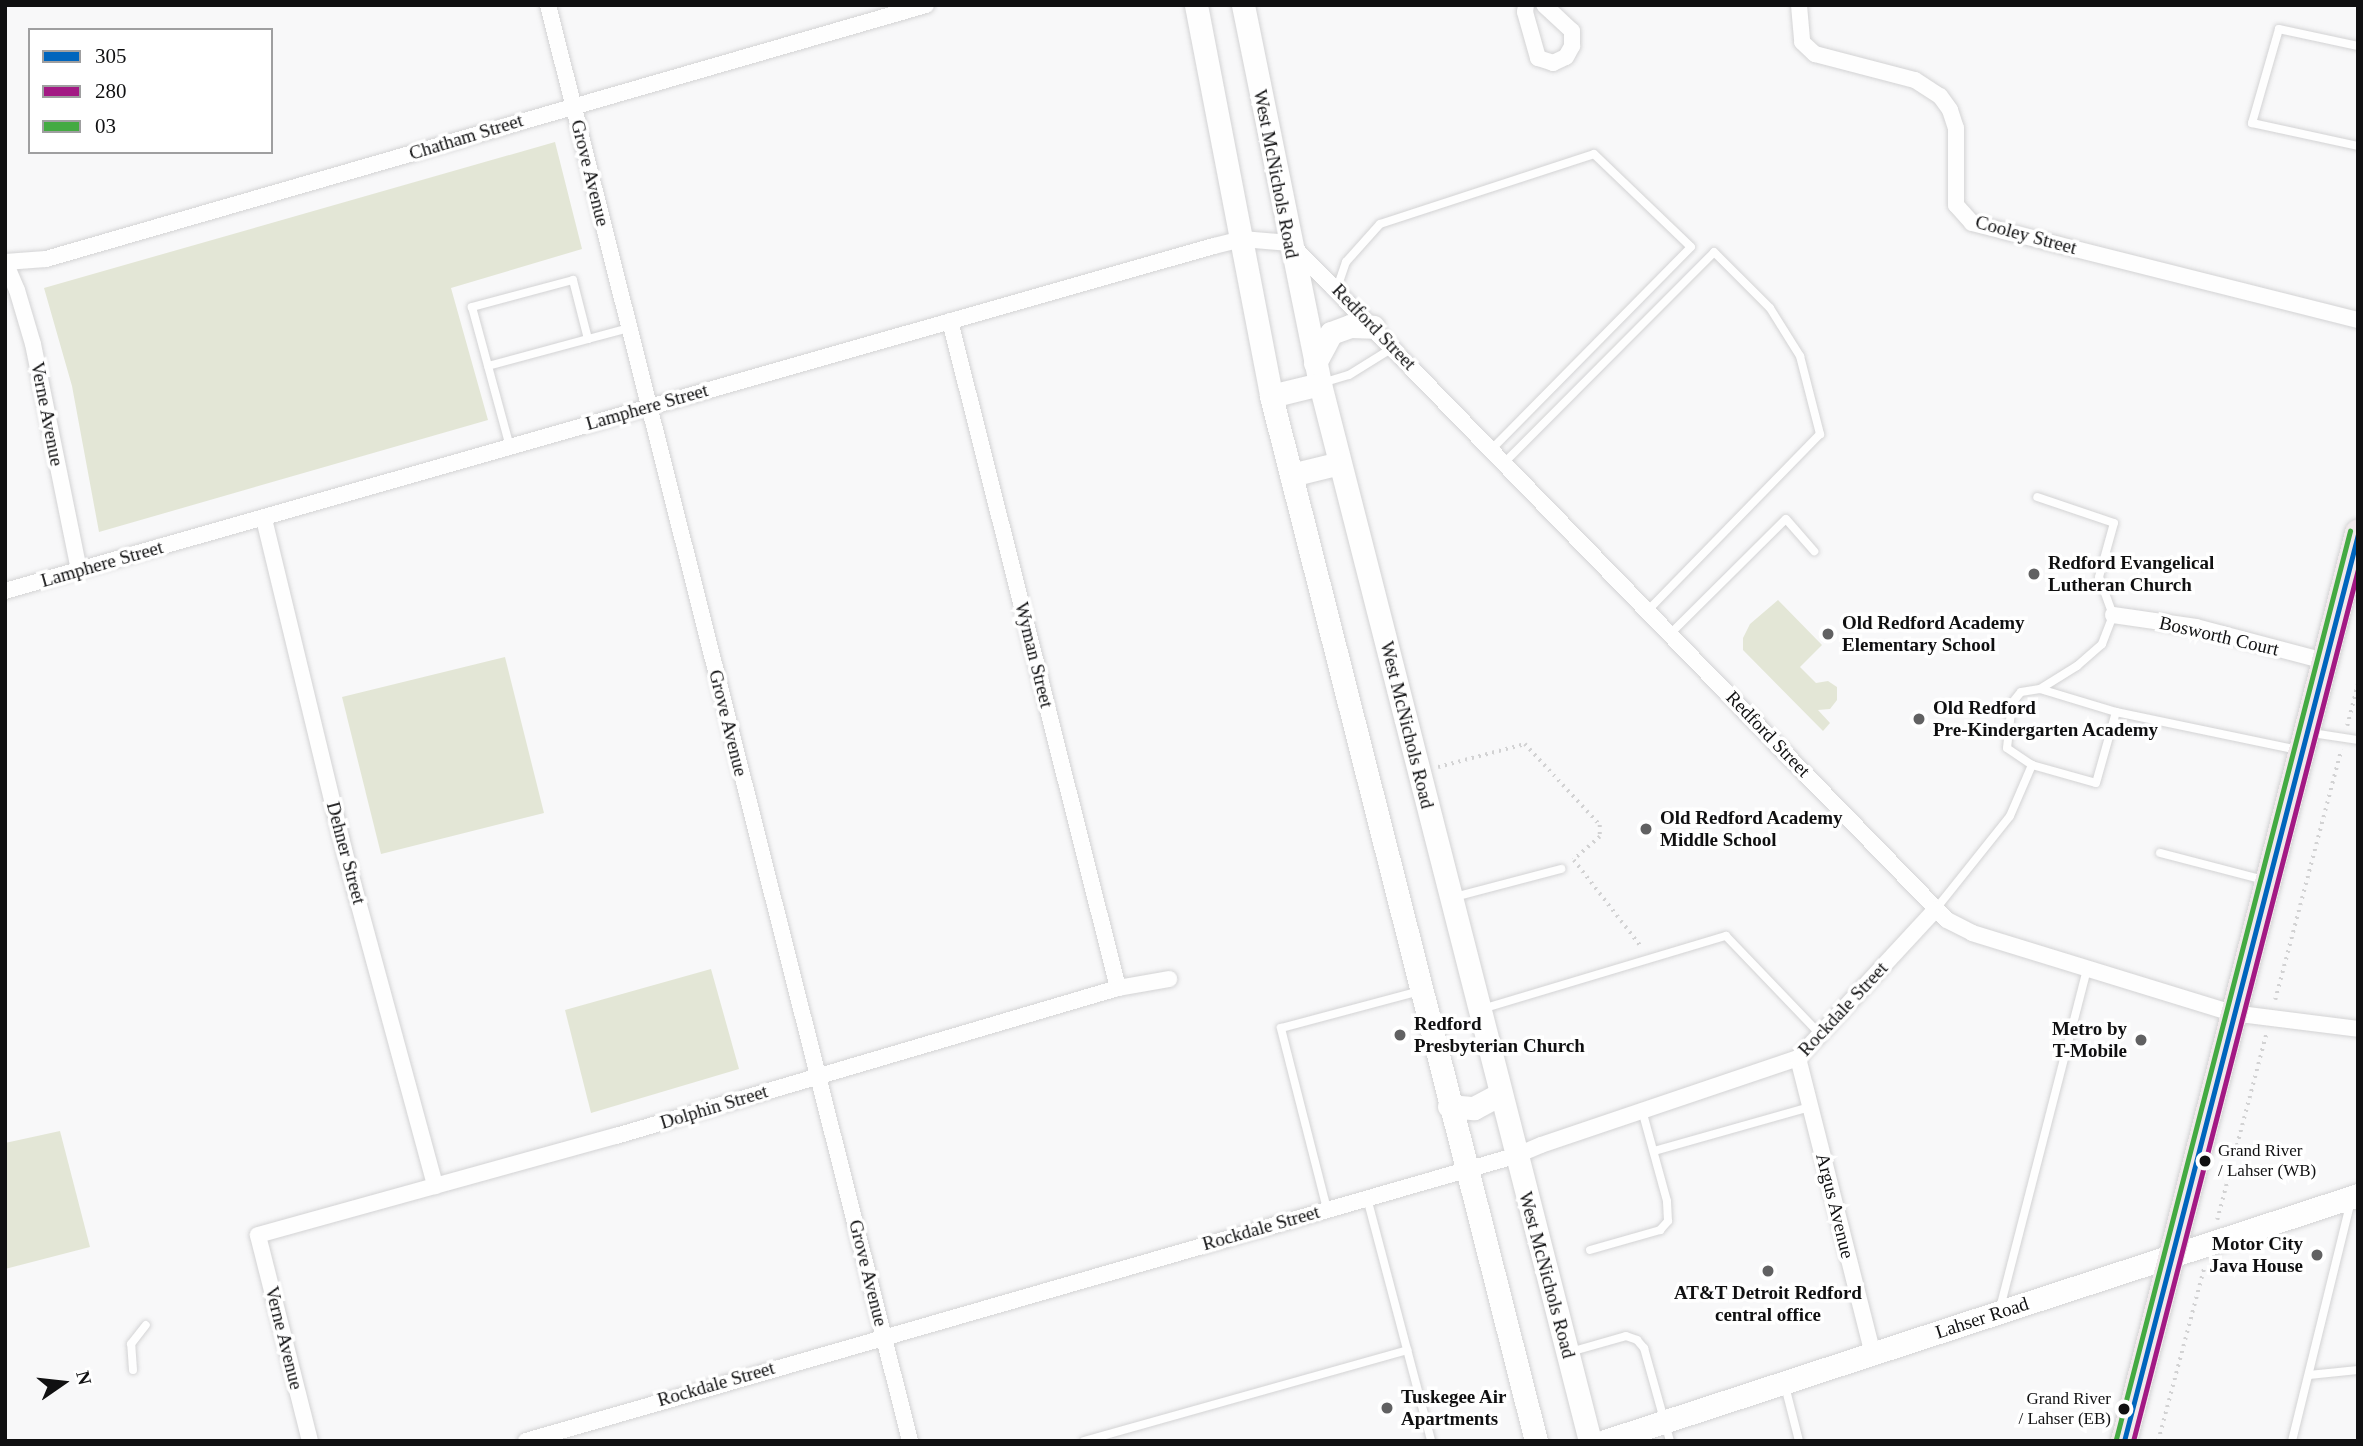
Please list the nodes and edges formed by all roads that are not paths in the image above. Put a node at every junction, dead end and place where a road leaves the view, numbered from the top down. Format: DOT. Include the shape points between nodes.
graph roads {
  1 [pos="548,5"];
  2 [pos="926,5"];
  3 [pos="1196,5"];
  4 [pos="1243,5"];
  5 [pos="1526,5"];
  6 [pos="1544,5"];
  7 [pos="1799,5"];
  8 [pos="2358,46"];
  9 [pos="574,105"];
  10 [pos="2358,146"];
  11 [pos="1242,239"];
  12 [pos="1290,243"];
  13 [pos="5,262"];
  14 [pos="1336,288"];
  15 [pos="2358,320"];
  16 [pos="950,321"];
  17 [pos="1373,327"];
  18 [pos="629,328"];
  19 [pos="588,339"];
  20 [pos="1394,347"];
  21 [pos="488,366"];
  22 [pos="1317,373"];
  23 [pos="1271,396"];
  24 [pos="648,406"];
  25 [pos="510,447"];
  26 [pos="1490,452"];
  27 [pos="1340,463"];
  28 [pos="1503,464"];
  29 [pos="1291,475"];
  30 [pos="2037,497"];
  31 [pos="264,519"];
  32 [pos="2358,533"];
  33 [pos="1814,551"];
  34 [pos="79,570"];
  35 [pos="5,591"];
  36 [pos="1647,611"];
  37 [pos="2113,615"];
  38 [pos="1670,634"];
  39 [pos="2325,660"];
  40 [pos="2040,689"];
  41 [pos="2116,712"];
  42 [pos="2358,740"];
  43 [pos="2304,741"];
  44 [pos="2032,765"];
  45 [pos="2160,853"];
  46 [pos="1561,869"];
  47 [pos="2267,881"];
  48 [pos="1451,898"];
  49 [pos="1935,910"];
  50 [pos="2087,968"];
  51 [pos="1169,979"];
  52 [pos="1118,988"];
  53 [pos="1420,991"];
  54 [pos="1479,1010"];
  55 [pos="2232,1013"];
  56 [pos="2358,1029"];
  57 [pos="1820,1034"];
  58 [pos="1798,1058"];
  59 [pos="817,1076"];
  60 [pos="1500,1094"];
  61 [pos="1449,1106"];
  62 [pos="1810,1107"];
  63 [pos="1642,1110"];
  64 [pos="1654,1151"];
  65 [pos="1515,1156"];
  66 [pos="1466,1170"];
  67 [pos="435,1186"];
  68 [pos="2355,1197"];
  69 [pos="1367,1198"];
  70 [pos="1327,1209"];
  71 [pos="258,1235"];
  72 [pos="1590,1250"];
  73 [pos="2169,1257"];
  74 [pos="1999,1313"];
  75 [pos="146,1325"];
  76 [pos="883,1336"];
  77 [pos="1407,1350"];
  78 [pos="1567,1353"];
  79 [pos="1873,1354"];
  80 [pos="133,1370"];
  81 [pos="2358,1370"];
  82 [pos="2309,1375"];
  83 [pos="1784,1383"];
  84 [pos="1667,1432"];
  85 [pos="310,1441"];
  86 [pos="526,1441"];
  87 [pos="910,1441"];
  88 [pos="1084,1441"];
  89 [pos="1431,1441"];
  90 [pos="1536,1441"];
  91 [pos="1590,1441"];
  92 [pos="1605,1441"];
  93 [pos="1799,1441"];
  94 [pos="2123,1441"];
  95 [pos="2292,1441"];
  1 -- 9 [label="street, Grove Avenue"];
  2 -- 9 [label="street, Chatham Street"];
  3 -- 11 [label="main road"];
  4 -- 12 [label="main road, West McNichols Road"];
  5 -- 6 [label="street" via="1538,58 1553,64 1566,57 1572,31"];
  7 -- 15 [label="street, Cooley Street" via="1802,42 1815,54 1916,80 1940,96 1956,128 1956,205 1972,223"];
  8 -- 10 [label="lane" via="2279,29 2252,123"];
  9 -- 13 [label="street, Chatham Street" via="46,259"];
  9 -- 18 [label="street, Grove Avenue"];
  11 -- 12 [label="street, Lamphere Street"];
  11 -- 16 [label="street, Lamphere Street"];
  11 -- 23 [label="main road"];
  12 -- 14 [label="street, Redford Street"];
  12 -- 22 [label="main road, West McNichols Road"];
  13 -- 34 [label="street, Verne Avenue" via="33,344"];
  14 -- 17 [label="street, Redford Street"];
  14 -- 26 [label="lane" via="1346,262 1380,225 1594,154 1691,247"];
  16 -- 24 [label="street, Lamphere Street"];
  16 -- 52 [label="street, Wyman Street"];
  17 -- 20 [label="street, Redford Street"];
  17 -- 22 [label="main road" via="1350,326 1331,333"];
  18 -- 19 [label="lane"];
  18 -- 24 [label="street, Grove Avenue"];
  19 -- 21 [label="lane"];
  19 -- 21 [label="lane" via="573,280 472,307"];
  20 -- 22 [label="lane" via="1349,375"];
  20 -- 26 [label="street, Redford Street"];
  21 -- 25 [label="lane"];
  22 -- 23 [label="main road"];
  22 -- 27 [label="main road, West McNichols Road"];
  23 -- 29 [label="main road"];
  24 -- 25 [label="street, Lamphere Street"];
  24 -- 59 [label="street, Grove Avenue"];
  25 -- 31 [label="street, Lamphere Street"];
  26 -- 28 [label="street, Redford Street"];
  27 -- 29 [label="main road"];
  27 -- 48 [label="main road, West McNichols Road"];
  28 -- 36 [label="street, Redford Street"];
  28 -- 36 [label="lane" via="1714,252 1770,308 1800,356 1820,435"];
  29 -- 53 [label="main road"];
  30 -- 37 [label="lane" via="2114,523 2099,577"];
  31 -- 34 [label="street, Lamphere Street"];
  31 -- 67 [label="street, Dehner Street" via="348,861"];
  32 -- 39 [label="main road"];
  33 -- 38 [label="lane" via="1786,519"];
  34 -- 35 [label="street, Lamphere Street"];
  36 -- 38 [label="street, Redford Street"];
  37 -- 39 [label="street, Bosworth Court" via="2196,627"];
  37 -- 40 [label="lane" via="2102,644"];
  38 -- 49 [label="street, Redford Street"];
  39 -- 43 [label="main road"];
  40 -- 41 [label="lane"];
  40 -- 44 [label="lane" via="2021,692 2012,703 2007,748"];
  41 -- 43 [label="lane"];
  41 -- 44 [label="lane" via="2096,783"];
  42 -- 43 [label="lane"];
  43 -- 47 [label="main road"];
  44 -- 49 [label="lane" via="2010,817"];
  45 -- 47 [label="lane"];
  46 -- 48 [label="lane"];
  47 -- 55 [label="main road"];
  48 -- 54 [label="main road, West McNichols Road"];
  49 -- 50 [label="street, Redford Street" via="1972,933"];
  49 -- 57 [label="street, Rockdale Street"];
  50 -- 55 [label="street, Redford Street"];
  50 -- 74 [label="lane"];
  51 -- 52 [label="street, Dolphin Street"];
  52 -- 59 [label="street, Dolphin Street"];
  53 -- 61 [label="main road"];
  53 -- 70 [label="lane" via="1281,1028"];
  54 -- 57 [label="lane" via="1726,936"];
  54 -- 60 [label="main road, West McNichols Road"];
  55 -- 56 [label="street, Redford Street"];
  55 -- 73 [label="main road"];
  57 -- 58 [label="street, Rockdale Street"];
  58 -- 62 [label="street, Argus Avenue"];
  58 -- 63 [label="street, Rockdale Street"];
  59 -- 67 [label="street, Dolphin Street"];
  59 -- 76 [label="street, Grove Avenue"];
  60 -- 61 [label="main road" via="1474,1108"];
  60 -- 65 [label="main road, West McNichols Road"];
  61 -- 66 [label="main road"];
  62 -- 64 [label="lane"];
  62 -- 79 [label="street, Argus Avenue"];
  63 -- 64 [label="lane"];
  63 -- 65 [label="street, Rockdale Street"];
  64 -- 72 [label="lane" via="1668,1221 1660,1230"];
  65 -- 66 [label="street, Rockdale Street"];
  65 -- 78 [label="main road, West McNichols Road"];
  66 -- 69 [label="street, Rockdale Street"];
  66 -- 90 [label="main road"];
  67 -- 71 [label="street, Dolphin Street"];
  68 -- 73 [label="main road, Lahser Road"];
  68 -- 82 [label="lane"];
  69 -- 70 [label="street, Rockdale Street"];
  69 -- 77 [label="lane"];
  70 -- 76 [label="street, Rockdale Street"];
  71 -- 85 [label="street, Verne Avenue"];
  73 -- 74 [label="main road, Lahser Road"];
  73 -- 94 [label="main road"];
  74 -- 79 [label="main road, Lahser Road"];
  75 -- 80 [label="lane" via="131,1344"];
  76 -- 86 [label="street, Rockdale Street"];
  76 -- 87 [label="street, Grove Avenue"];
  77 -- 88 [label="lane"];
  77 -- 89 [label="lane"];
  78 -- 84 [label="lane" via="1626,1336 1637,1340 1644,1348"];
  78 -- 91 [label="main road, West McNichols Road"];
  79 -- 83 [label="main road, Lahser Road"];
  81 -- 82 [label="lane"];
  82 -- 95 [label="lane"];
  83 -- 84 [label="main road, Lahser Road"];
  83 -- 93 [label="lane"];
  84 -- 92 [label="main road, Lahser Road"];
}
